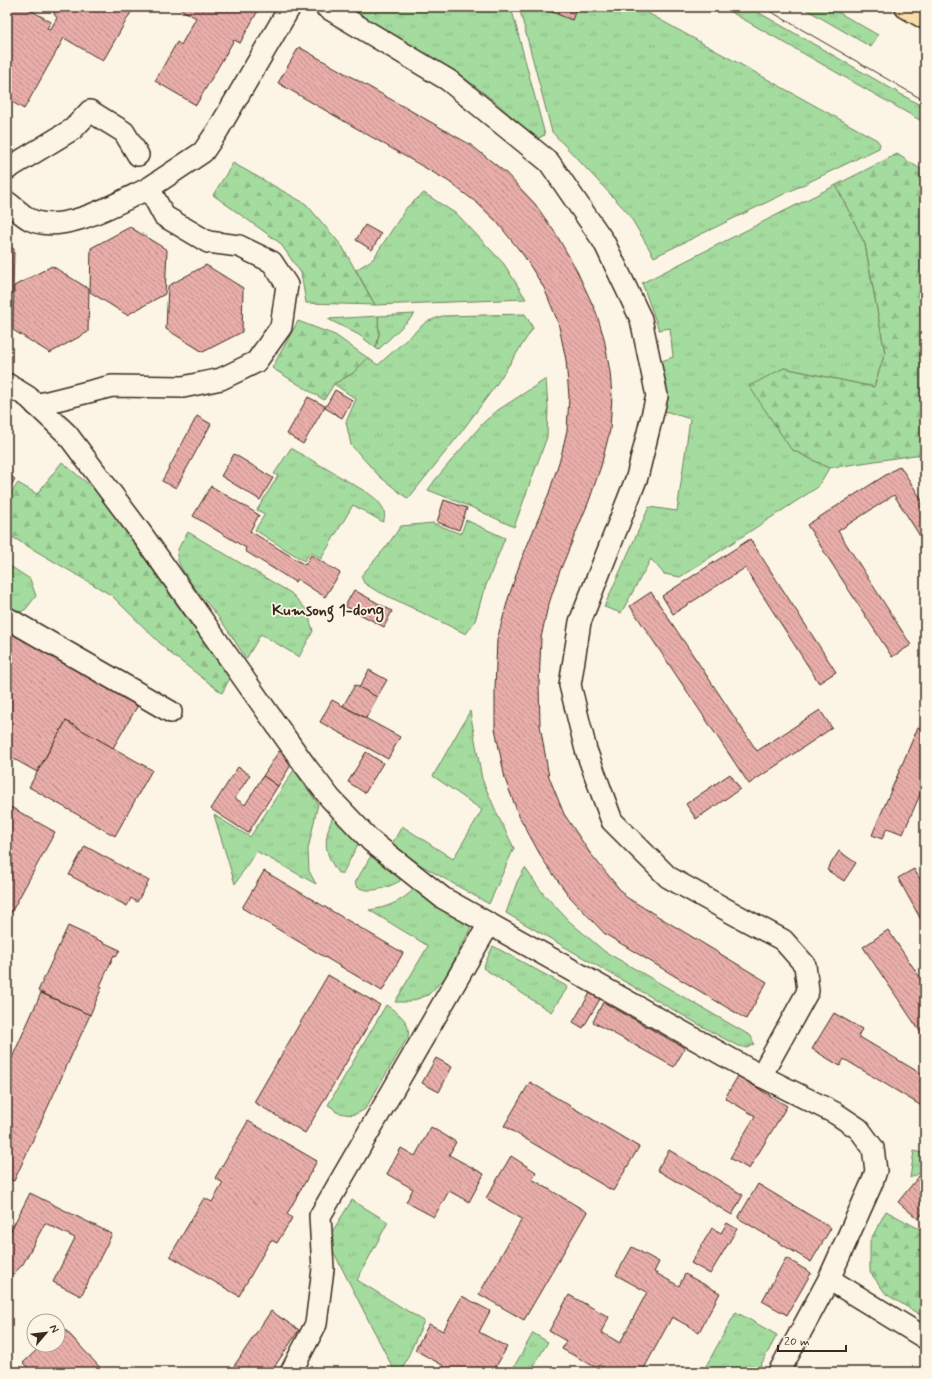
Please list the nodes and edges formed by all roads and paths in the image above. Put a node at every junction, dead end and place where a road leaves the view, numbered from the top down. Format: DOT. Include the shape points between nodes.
graph roads {
  1 [pos="290,7"];
  2 [pos="326,7"];
  3 [pos="906,7"];
  4 [pos="925,18"];
  5 [pos="138,155"];
  6 [pos="7,169"];
  7 [pos="149,188"];
  8 [pos="7,202"];
  9 [pos="7,384"];
  10 [pos="36,405"];
  11 [pos="7,618"];
  12 [pos="171,712"];
  13 [pos="489,924"];
  14 [pos="760,1076"];
  15 [pos="829,1279"];
  16 [pos="925,1338"];
  17 [pos="291,1372"];
  18 [pos="779,1372"];
  1 -- 7 [label="street" via="203,152"];
  2 -- 14 [label="street" via="448,80 549,162 604,242 641,319 656,396 637,477 580,622 570,685 586,750 612,821 668,877 783,940 805,965 808,991"];
  3 -- 4 [label="highway"];
  5 -- 6 [label="street" via="124,132 90,111 73,129"];
  7 -- 8 [label="street" via="80,219 54,225 31,220"];
  7 -- 10 [label="street" via="164,216 208,242 239,246 272,262 286,285 281,327 256,362 221,379 183,387 112,386"];
  9 -- 10 [label="street"];
  10 -- 13 [label="street" via="67,434 137,527 330,798 371,841 443,898"];
  11 -- 12 [label="street"];
  13 -- 14 [label="street"];
  13 -- 17 [label="street" via="320,1216 323,1269 316,1324"];
  14 -- 15 [label="street" via="835,1112 859,1129 873,1148 876,1171 874,1177"];
  15 -- 16 [label="street"];
  15 -- 18 [label="street"];
}
